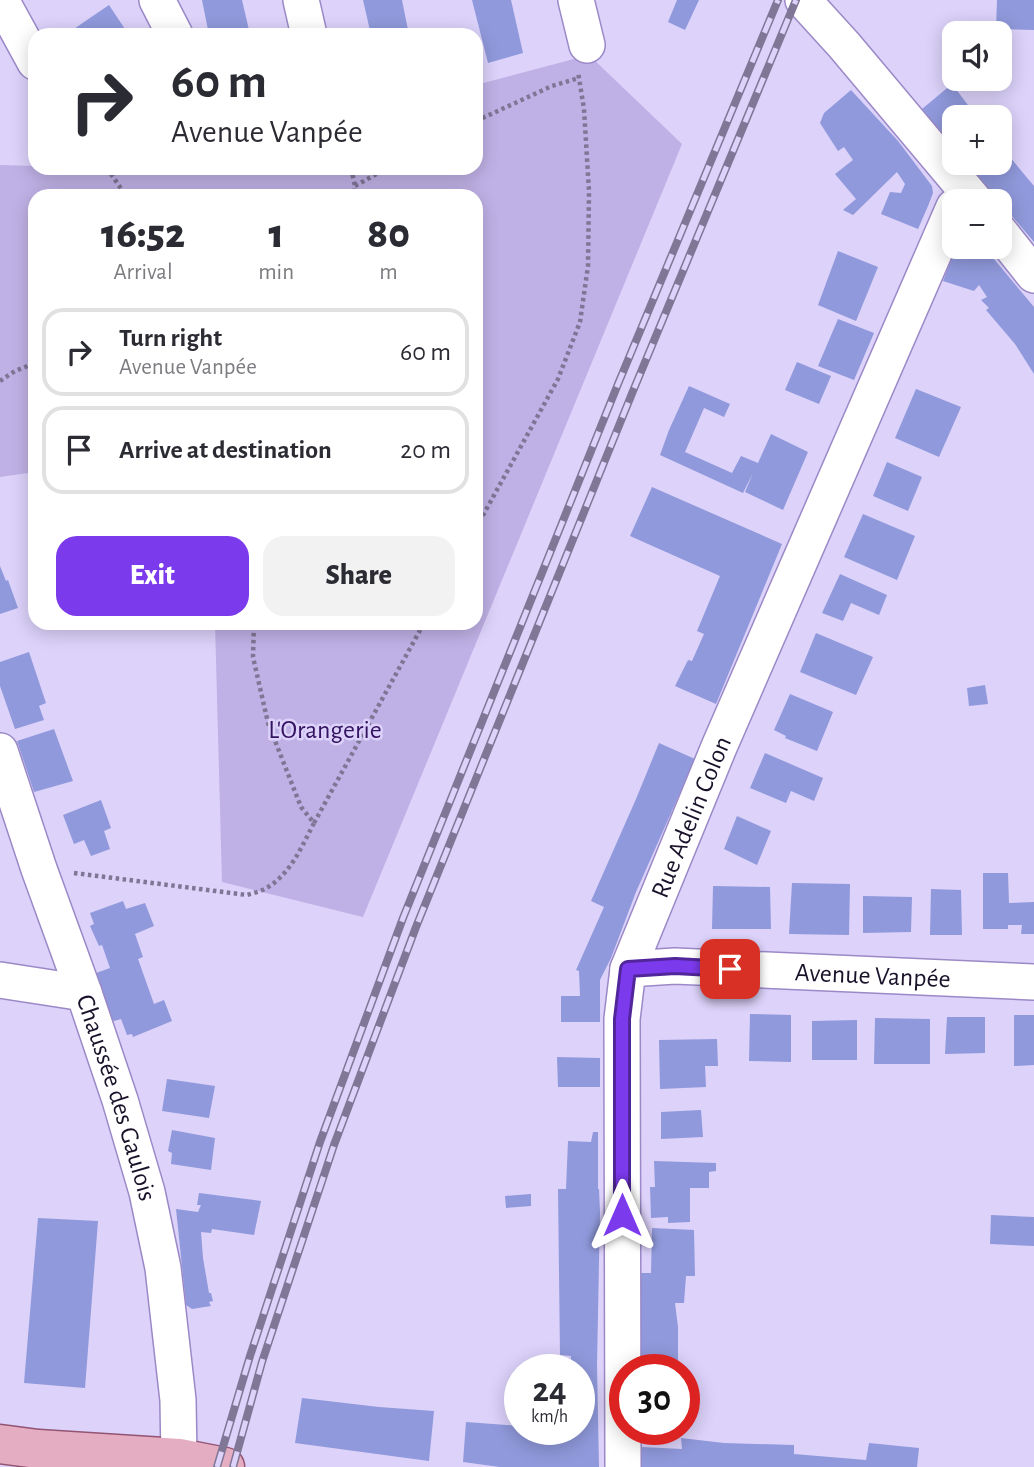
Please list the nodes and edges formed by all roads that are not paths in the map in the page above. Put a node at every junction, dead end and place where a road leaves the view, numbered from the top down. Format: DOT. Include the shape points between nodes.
graph roads {
  1 [pos="1,0"];
  2 [pos="157,0"];
  3 [pos="301,0"];
  4 [pos="576,0"];
  5 [pos="803,0"];
  6 [pos="171,28"];
  7 [pos="307,28"];
  8 [pos="587,44"];
  9 [pos="28,49"];
  10 [pos="954,189"];
  11 [pos="942,244"];
  12 [pos="1012,247"];
  13 [pos="1034,275"];
  14 [pos="0,751"];
  15 [pos="628,969"];
  16 [pos="0,980"];
  17 [pos="1034,982"];
  18 [pos="84,993"];
  19 [pos="0,1444"];
  20 [pos="37,1458"];
  21 [pos="179,1458"];
  22 [pos="225,1467"];
  23 [pos="623,1467"];
  1 -- 9 [label="street"];
  2 -- 6 [label="street"];
  3 -- 7 [label="street"];
  4 -- 8 [label="street"];
  5 -- 10 [label="street" via="844,45"];
  11 -- 15 [label="street, Rue Adelin Colon" via="719,747"];
  12 -- 13 [label="street"];
  14 -- 18 [label="street, Chaussée des Gaulois"];
  15 -- 17 [label="street, Avenue Vanpée" via="675,966"];
  15 -- 23 [label="street, Rue Adelin Colon" via="622,1019"];
  16 -- 18 [label="street"];
  18 -- 21 [label="street, Chaussée des Gaulois" via="147,1192 163,1268 178,1400"];
  19 -- 20 [label="main road"];
  20 -- 21 [label="main road"];
  21 -- 22 [label="main road"];
}
